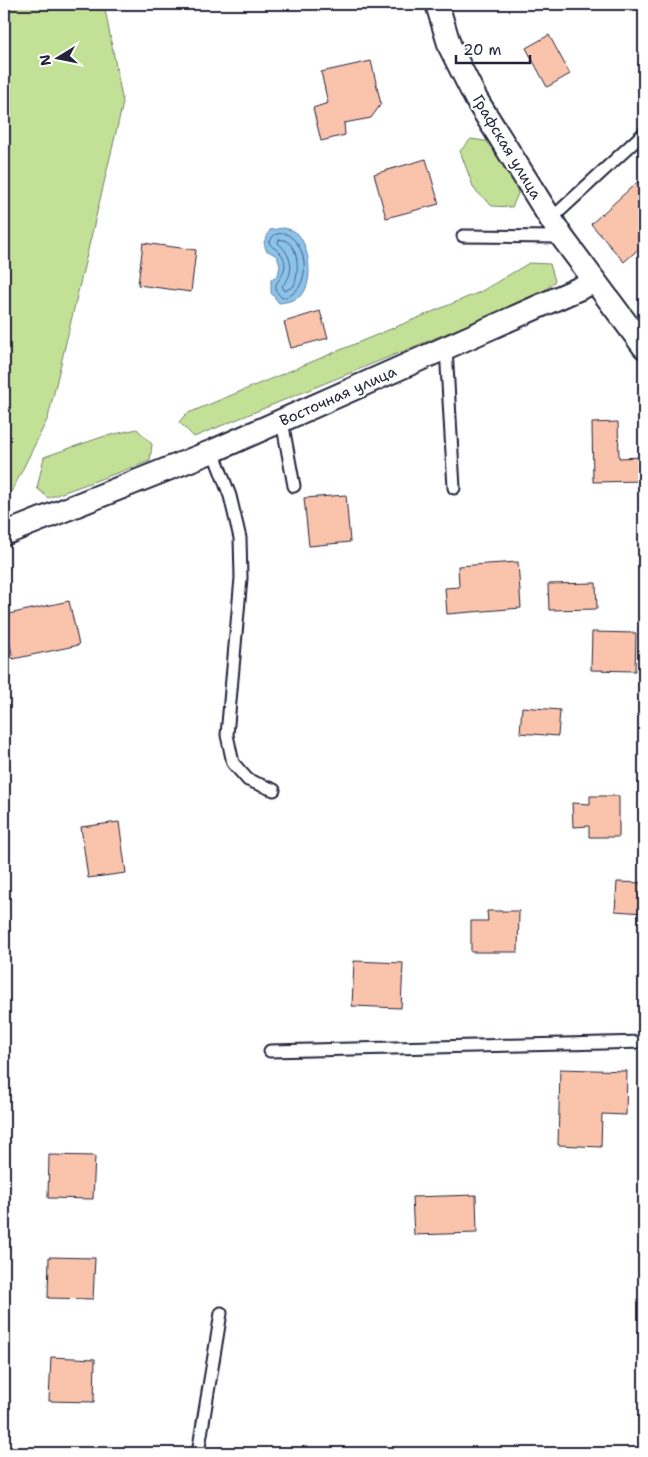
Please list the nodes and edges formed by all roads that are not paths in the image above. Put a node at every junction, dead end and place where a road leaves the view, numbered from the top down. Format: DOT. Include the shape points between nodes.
graph roads {
  1 [pos="437,4"];
  2 [pos="644,133"];
  3 [pos="556,228"];
  4 [pos="463,236"];
  5 [pos="594,282"];
  6 [pos="644,347"];
  7 [pos="446,348"];
  8 [pos="282,420"];
  9 [pos="213,451"];
  10 [pos="294,486"];
  11 [pos="454,488"];
  12 [pos="4,534"];
  13 [pos="274,790"];
  14 [pos="644,1042"];
  15 [pos="270,1051"];
  16 [pos="222,1313"];
  17 [pos="198,1453"];
  1 -- 3 [label="street, Графская улица" via="450,47 476,99"];
  2 -- 3 [label="lane"];
  3 -- 4 [label="lane"];
  3 -- 5 [label="street, Графская улица"];
  5 -- 6 [label="street"];
  5 -- 7 [label="street, Восточная улица"];
  7 -- 8 [label="street, Восточная улица"];
  7 -- 11 [label="lane"];
  8 -- 9 [label="street, Восточная улица"];
  8 -- 10 [label="lane"];
  9 -- 12 [label="street, Восточная улица"];
  9 -- 13 [label="lane" via="230,496 240,538 241,578 227,734 233,763 248,780"];
  14 -- 15 [label="lane"];
  16 -- 17 [label="lane"];
}
